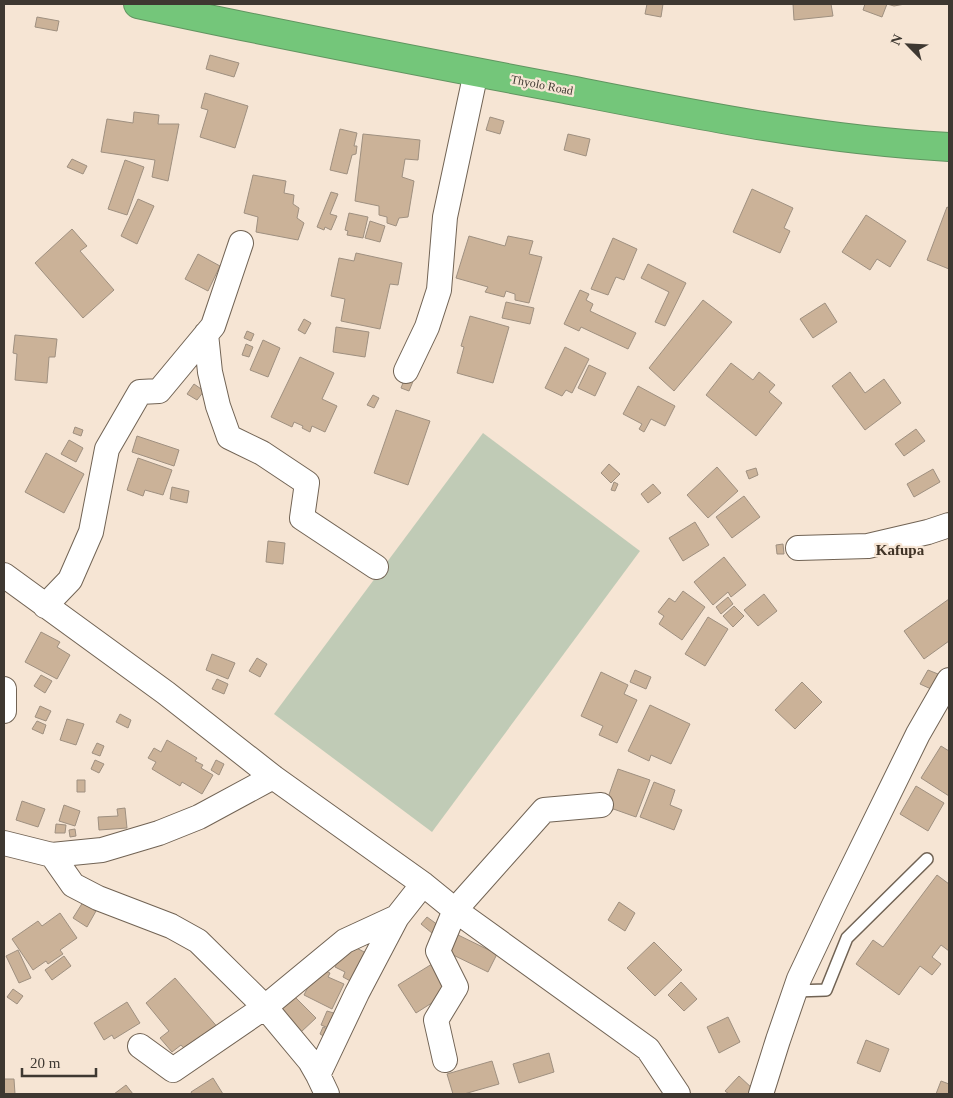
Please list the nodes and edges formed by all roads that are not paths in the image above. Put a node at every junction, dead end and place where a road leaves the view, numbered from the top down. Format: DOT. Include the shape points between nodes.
graph roads {
  1 [pos="138,4"];
  2 [pos="476,72"];
  3 [pos="949,147"];
  4 [pos="242,243"];
  5 [pos="206,334"];
  6 [pos="406,371"];
  7 [pos="949,524"];
  8 [pos="798,548"];
  9 [pos="376,566"];
  10 [pos="4,574"];
  11 [pos="46,606"];
  12 [pos="949,680"];
  13 [pos="4,689"];
  14 [pos="4,711"];
  15 [pos="273,777"];
  16 [pos="601,805"];
  17 [pos="6,841"];
  18 [pos="52,855"];
  19 [pos="927,859"];
  20 [pos="423,884"];
  21 [pos="455,910"];
  22 [pos="397,917"];
  23 [pos="795,990"];
  24 [pos="265,1007"];
  25 [pos="140,1046"];
  26 [pos="445,1060"];
  27 [pos="322,1085"];
  28 [pos="678,1094"];
  29 [pos="761,1094"];
  1 -- 2 [label="highway, Thyolo Road"];
  2 -- 3 [label="highway, Thyolo Road" via="751,125"];
  2 -- 6 [label="street" via="445,217 439,290 427,327"];
  4 -- 5 [label="street" via="213,326"];
  5 -- 9 [label="street" via="210,372 229,437 262,453 307,483 302,518"];
  5 -- 11 [label="street" via="160,391 140,392 107,449 91,532 70,580"];
  7 -- 8 [label="street" via="868,546"];
  10 -- 11 [label="street"];
  11 -- 15 [label="street" via="166,693"];
  12 -- 23 [label="street" via="913,743"];
  13 -- 14 [label="street"];
  15 -- 18 [label="street" via="199,817 158,833 102,850"];
  15 -- 20 [label="street"];
  16 -- 21 [label="street" via="544,810"];
  17 -- 18 [label="street"];
  18 -- 24 [label="street" via="73,885 171,926 198,941"];
  19 -- 23 [label="lane" via="848,938 826,990"];
  20 -- 21 [label="street"];
  20 -- 22 [label="street"];
  21 -- 26 [label="street" via="438,951 456,986 436,1020"];
  21 -- 28 [label="street" via="648,1048"];
  22 -- 24 [label="street" via="345,940"];
  22 -- 27 [label="street" via="357,993"];
  23 -- 29 [label="street"];
  24 -- 25 [label="street" via="173,1070"];
  24 -- 27 [label="street" via="310,1061"];
}
